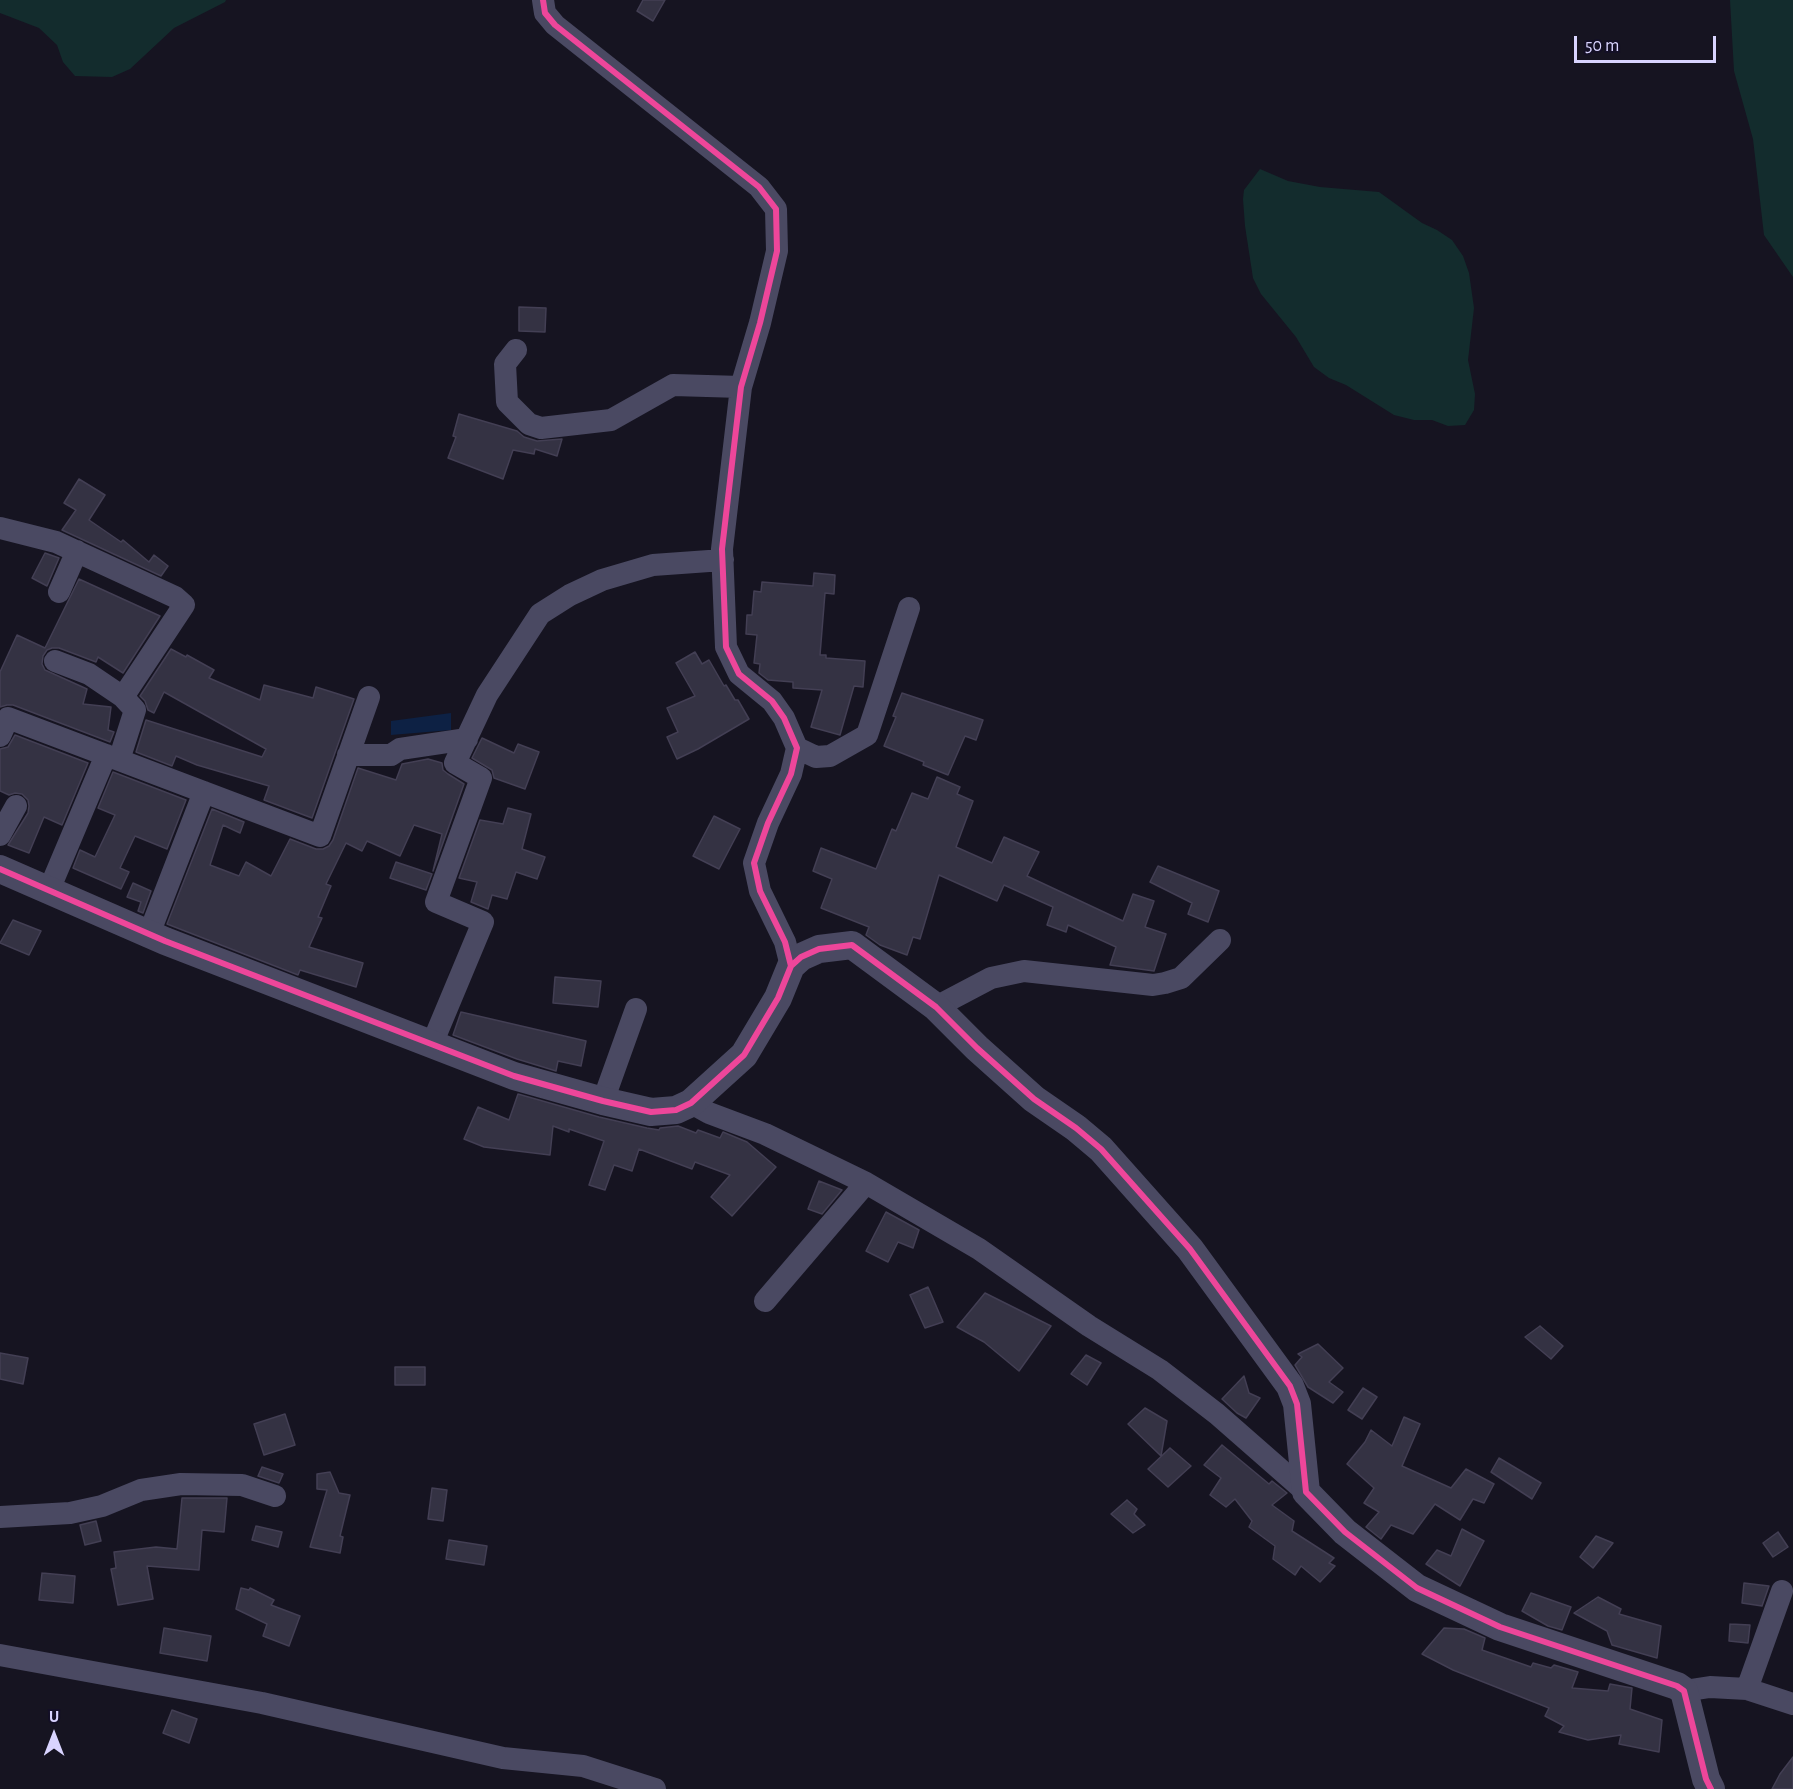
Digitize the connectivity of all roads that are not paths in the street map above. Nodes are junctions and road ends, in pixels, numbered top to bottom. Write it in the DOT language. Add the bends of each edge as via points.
graph roads {
  1 [pos="543,0"];
  2 [pos="516,350"];
  3 [pos="741,387"];
  4 [pos="0,528"];
  5 [pos="77,551"];
  6 [pos="723,560"];
  7 [pos="59,592"];
  8 [pos="909,608"];
  9 [pos="55,661"];
  10 [pos="123,697"];
  11 [pos="369,697"];
  12 [pos="0,736"];
  13 [pos="467,739"];
  14 [pos="797,748"];
  15 [pos="348,755"];
  16 [pos="112,757"];
  17 [pos="204,792"];
  18 [pos="16,806"];
  19 [pos="0,835"];
  20 [pos="0,869"];
  21 [pos="49,890"];
  22 [pos="149,934"];
  23 [pos="1220,940"];
  24 [pos="791,966"];
  25 [pos="936,1007"];
  26 [pos="636,1009"];
  27 [pos="432,1044"];
  28 [pos="603,1101"];
  29 [pos="691,1103"];
  30 [pos="866,1183"];
  31 [pos="765,1301"];
  32 [pos="1306,1492"];
  33 [pos="275,1496"];
  34 [pos="0,1517"];
  35 [pos="1782,1591"];
  36 [pos="0,1655"];
  37 [pos="1747,1689"];
  38 [pos="1684,1691"];
  39 [pos="1793,1704"];
  40 [pos="655,1789"];
  41 [pos="1711,1789"];
  1 -- 3 [label="street" via="545,14 555,25 759,187 776,209 777,250"];
  2 -- 3 [label="street" via="505,364 507,402 529,424 541,428 611,420 674,385"];
  3 -- 6 [label="street"];
  4 -- 5 [label="street"];
  5 -- 7 [label="street"];
  5 -- 10 [label="street" via="175,597 184,605"];
  6 -- 13 [label="street" via="653,565 623,573 570,595 540,614 487,695"];
  6 -- 14 [label="street" via="726,646 739,675 772,702 784,718"];
  8 -- 14 [label="street" via="867,735 830,756 816,757"];
  9 -- 10 [label="street" via="89,674"];
  10 -- 16 [label="street" via="135,710"];
  11 -- 15 [label="street"];
  12 -- 16 [label="street" via="8,718"];
  13 -- 15 [label="street" via="400,749 391,755"];
  13 -- 27 [label="street" via="455,763 482,778 436,902 483,922"];
  14 -- 24 [label="street" via="791,774 754,863 760,891"];
  15 -- 17 [label="street" via="320,836"];
  16 -- 17 [label="street"];
  16 -- 21 [label="street"];
  17 -- 22 [label="street"];
  18 -- 19 [label="street"];
  20 -- 21 [label="street"];
  21 -- 22 [label="street"];
  22 -- 27 [label="street"];
  23 -- 25 [label="street" via="1181,978 1165,983 1153,985 1024,971 991,978"];
  24 -- 25 [label="street" via="819,949 852,945"];
  24 -- 29 [label="street" via="778,998 744,1055"];
  25 -- 32 [label="street" via="1034,1099 1101,1149 1190,1250 1290,1386 1298,1404"];
  26 -- 28 [label="street"];
  27 -- 28 [label="street" via="514,1076"];
  28 -- 29 [label="street" via="651,1112 676,1110"];
  29 -- 30 [label="street"];
  30 -- 31 [label="street"];
  30 -- 32 [label="street" via="979,1249 1160,1370"];
  32 -- 38 [label="street" via="1345,1532 1417,1588 1500,1627 1667,1681"];
  33 -- 34 [label="street" via="242,1485 181,1484 141,1490 102,1506 70,1513"];
  35 -- 37 [label="street"];
  36 -- 40 [label="street" via="262,1703 503,1758 583,1766"];
  37 -- 38 [label="street" via="1710,1687"];
  37 -- 39 [label="street"];
  38 -- 41 [label="street"];
}
